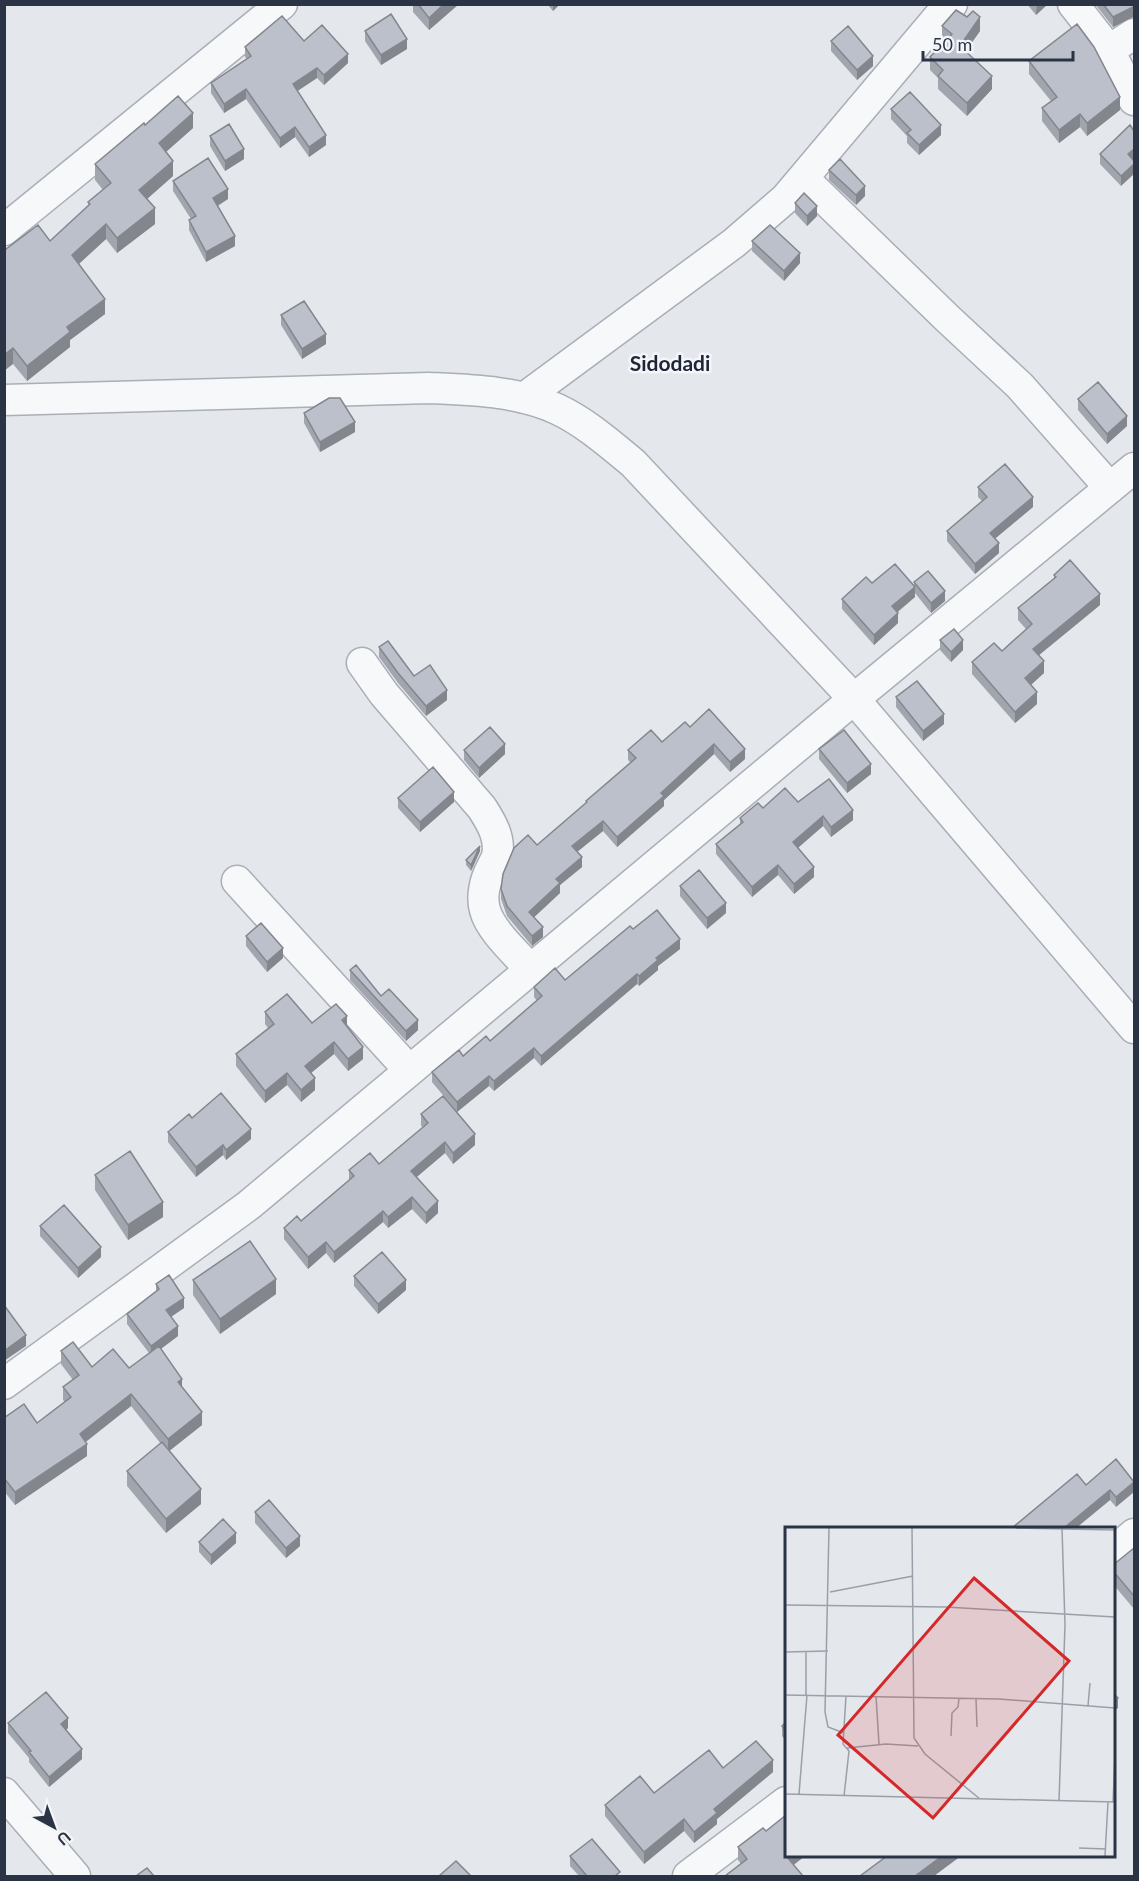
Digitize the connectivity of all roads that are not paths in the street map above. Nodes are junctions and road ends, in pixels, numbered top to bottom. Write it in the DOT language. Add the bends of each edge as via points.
graph roads {
  1 [pos="282,4"];
  2 [pos="952,4"];
  3 [pos="1073,4"];
  4 [pos="1134,34"];
  5 [pos="1109,50"];
  6 [pos="1134,100"];
  7 [pos="803,178"];
  8 [pos="4,230"];
  9 [pos="524,398"];
  10 [pos="4,400"];
  11 [pos="1134,468"];
  12 [pos="1110,488"];
  13 [pos="362,663"];
  14 [pos="854,699"];
  15 [pos="237,881"];
  16 [pos="530,969"];
  17 [pos="1134,1028"];
  18 [pos="409,1070"];
  19 [pos="4,1384"];
  20 [pos="1134,1534"];
  21 [pos="1115,1549"];
  22 [pos="4,1793"];
  23 [pos="785,1803"];
  24 [pos="75,1876"];
  25 [pos="688,1876"];
  1 -- 8 [label="street"];
  2 -- 7 [label="street"];
  3 -- 5 [label="street"];
  4 -- 5 [label="street"];
  5 -- 6 [label="street"];
  7 -- 9 [label="street" via="734,243"];
  7 -- 12 [label="street" via="1020,386"];
  9 -- 10 [label="street" via="492,391 429,388"];
  9 -- 14 [label="street" via="557,409 600,435 633,463"];
  11 -- 12 [label="street"];
  12 -- 14 [label="street"];
  13 -- 16 [label="street" via="482,808 494,828 497,857 484,890 484,909 493,926"];
  14 -- 16 [label="street"];
  14 -- 17 [label="street"];
  15 -- 18 [label="street"];
  16 -- 18 [label="street"];
  18 -- 19 [label="street" via="249,1205"];
  20 -- 21 [label="street"];
  22 -- 24 [label="street"];
  23 -- 25 [label="street"];
}
